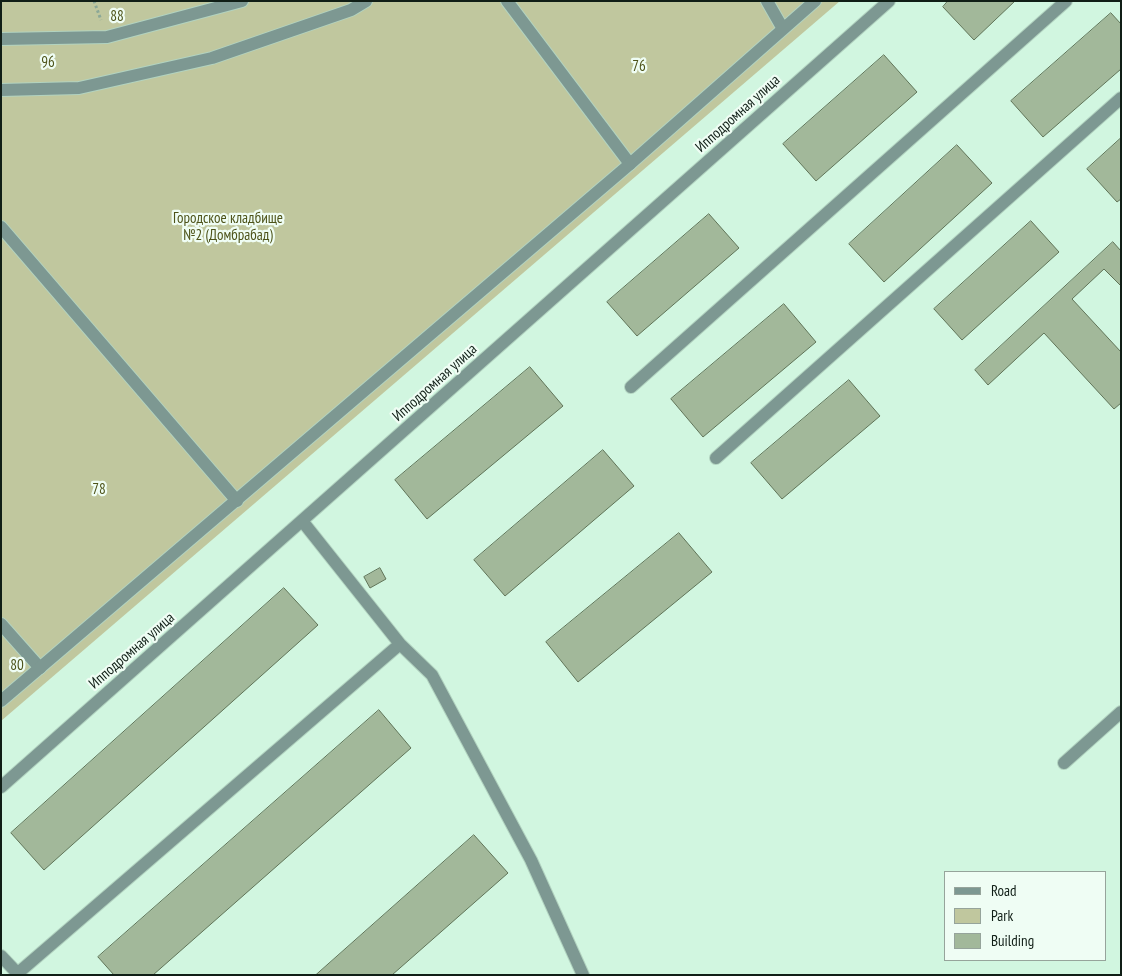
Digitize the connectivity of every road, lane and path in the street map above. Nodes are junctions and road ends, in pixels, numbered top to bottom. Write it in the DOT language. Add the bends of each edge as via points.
graph roads {
  1 [pos="242,1"];
  2 [pos="366,1"];
  3 [pos="507,1"];
  4 [pos="767,1"];
  5 [pos="815,1"];
  6 [pos="889,1"];
  7 [pos="1066,1"];
  8 [pos="783,29"];
  9 [pos="1,39"];
  10 [pos="1,90"];
  11 [pos="1121,98"];
  12 [pos="630,164"];
  13 [pos="1,227"];
  14 [pos="631,387"];
  15 [pos="716,458"];
  16 [pos="237,501"];
  17 [pos="303,522"];
  18 [pos="1,624"];
  19 [pos="400,644"];
  20 [pos="40,668"];
  21 [pos="1,701"];
  22 [pos="1121,712"];
  23 [pos="1064,763"];
  24 [pos="1,787"];
  25 [pos="1,956"];
  26 [pos="18,974"];
  27 [pos="583,975"];
  1 -- 9 [label="street" via="107,37"];
  2 -- 10 [label="street" via="351,10 212,58 79,88"];
  3 -- 12 [label="street"];
  4 -- 8 [label="street"];
  5 -- 8 [label="street"];
  6 -- 17 [label="street, Ипподромная улица"];
  7 -- 14 [label="street"];
  8 -- 12 [label="street"];
  11 -- 15 [label="street"];
  12 -- 16 [label="street"];
  13 -- 16 [label="street"];
  16 -- 20 [label="street"];
  17 -- 19 [label="street"];
  17 -- 24 [label="street, Ипподромная улица"];
  18 -- 20 [label="street"];
  19 -- 26 [label="street"];
  19 -- 27 [label="street" via="432,675 531,860"];
  20 -- 21 [label="street"];
  22 -- 23 [label="street"];
  25 -- 26 [label="street"];
}
